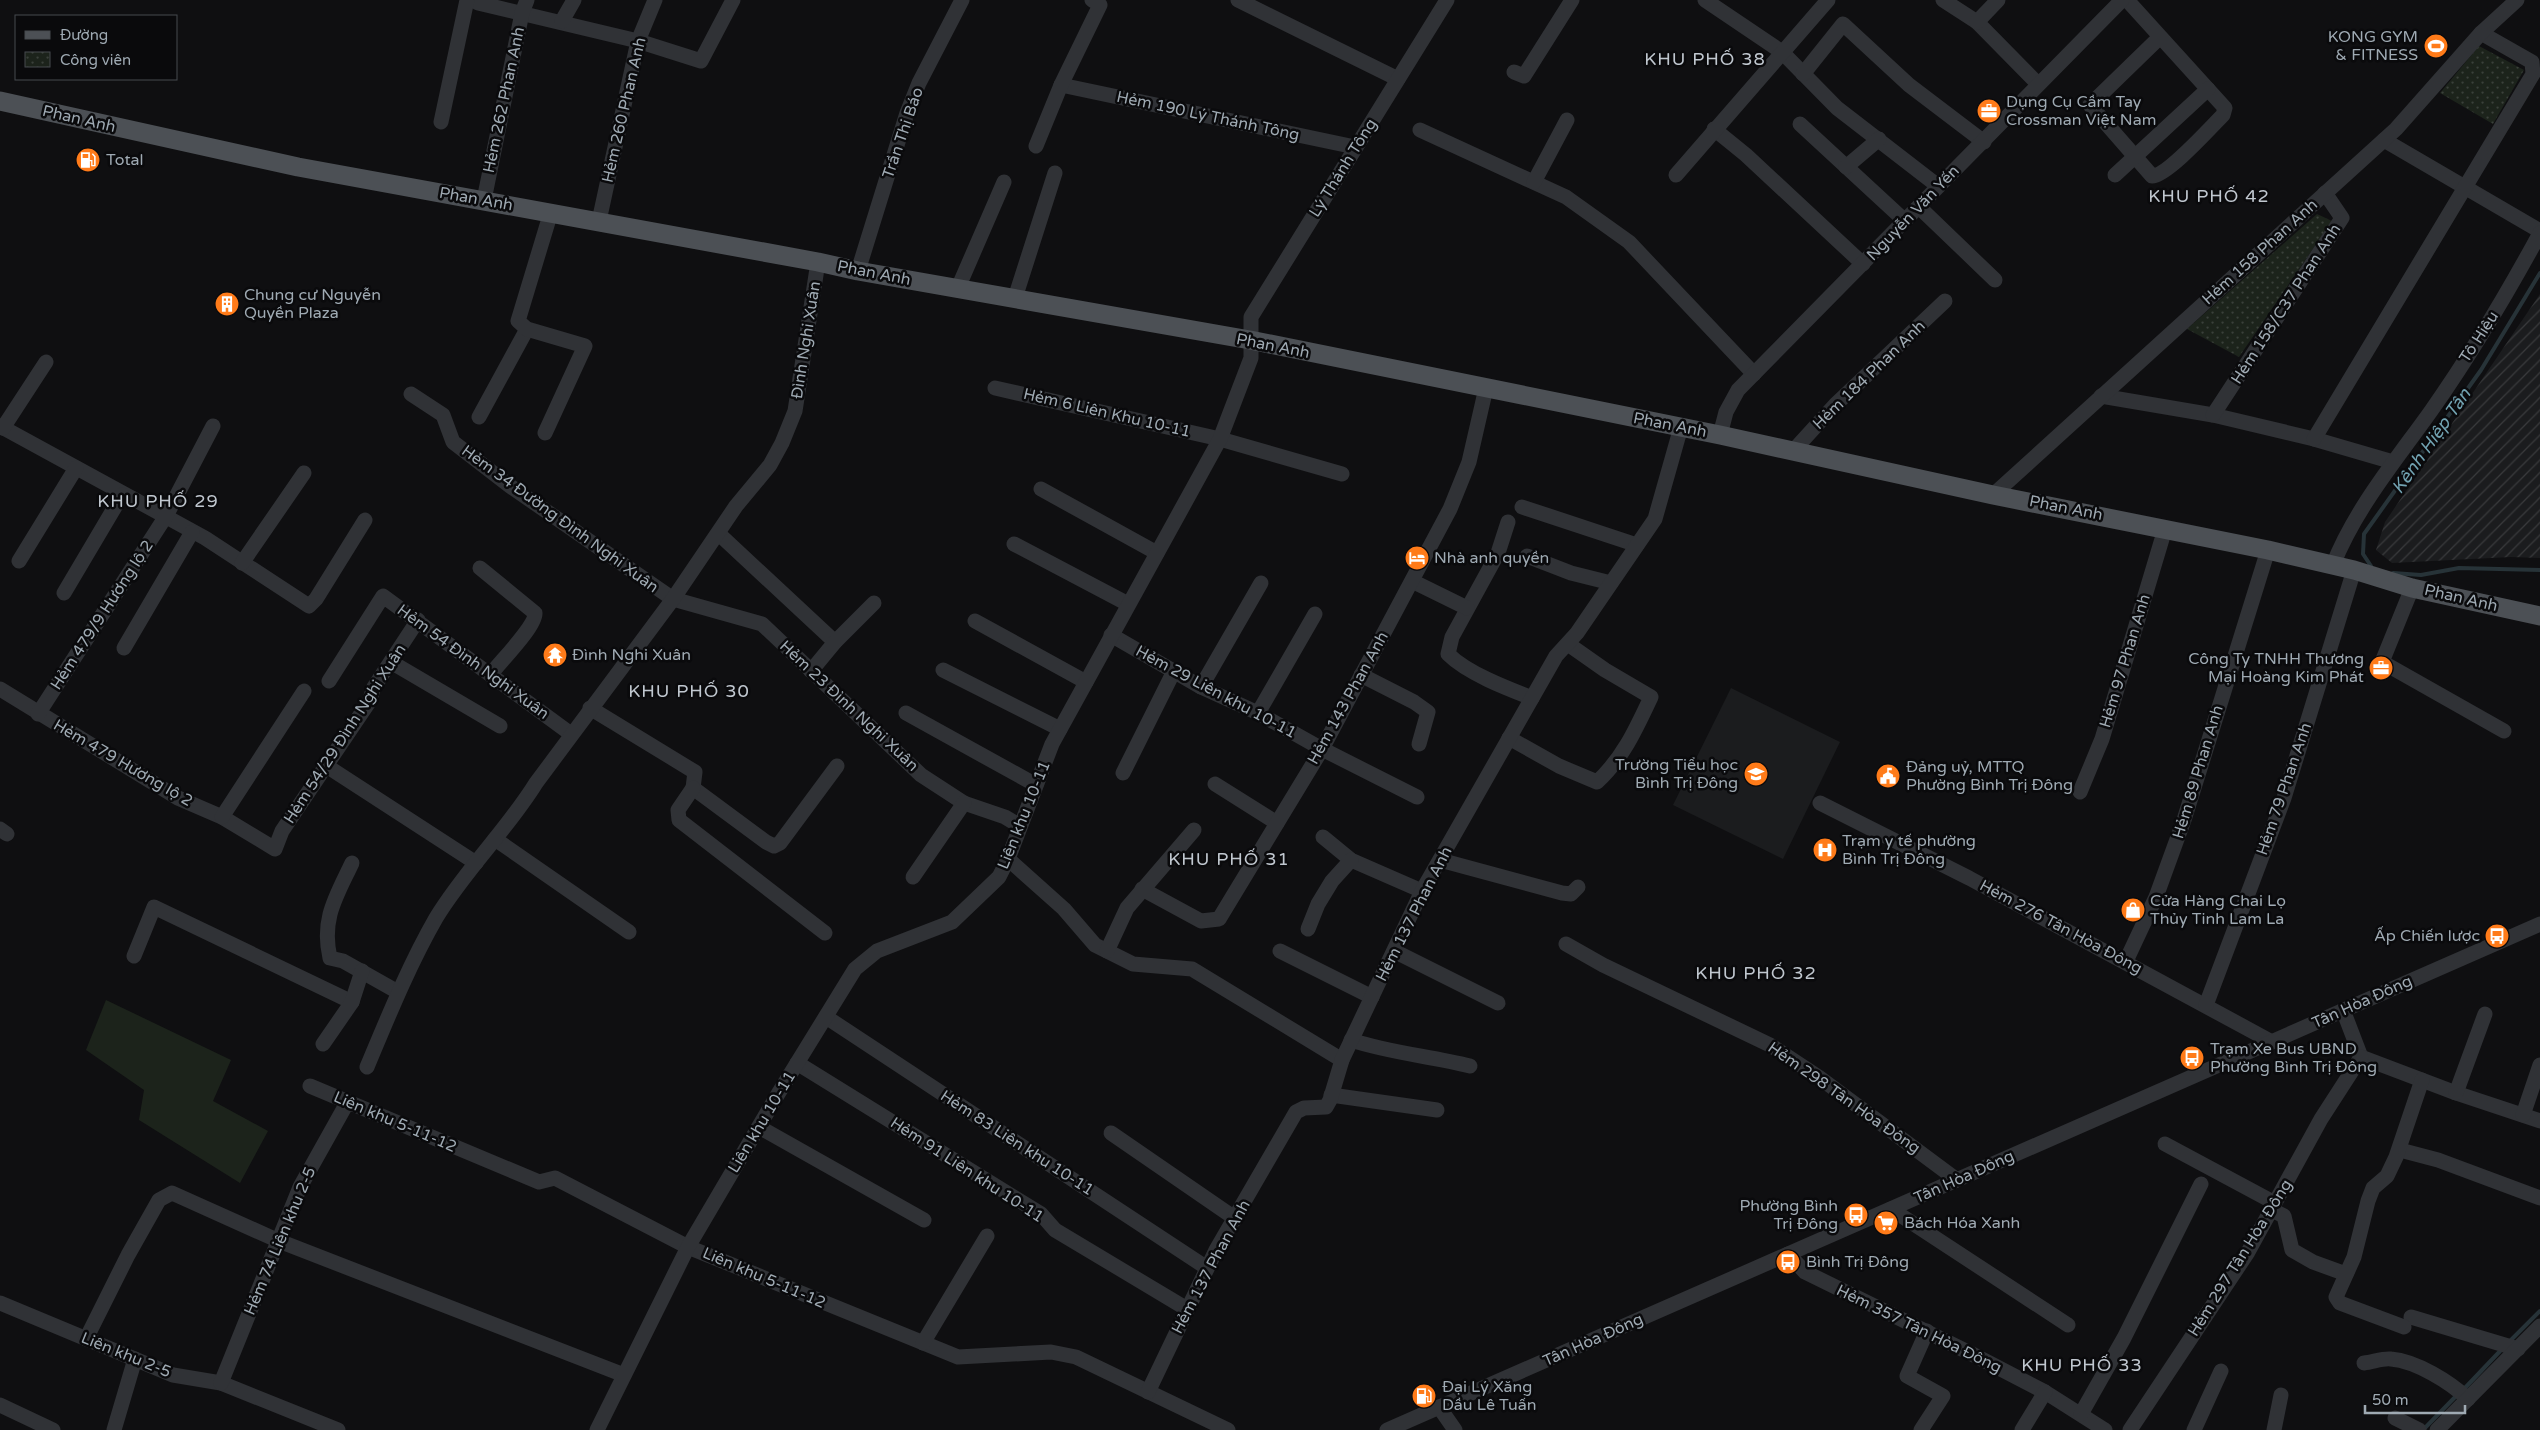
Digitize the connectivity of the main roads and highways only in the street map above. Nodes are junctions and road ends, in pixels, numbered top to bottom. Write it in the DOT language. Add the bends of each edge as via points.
graph roads {
  1 [pos="0,101"];
  2 [pos="2540,616"];
  1 -- 2 [label="main road, Phan Anh" via="298,167 1250,340 1681,427 2268,550 2354,570 2412,588"];
}
